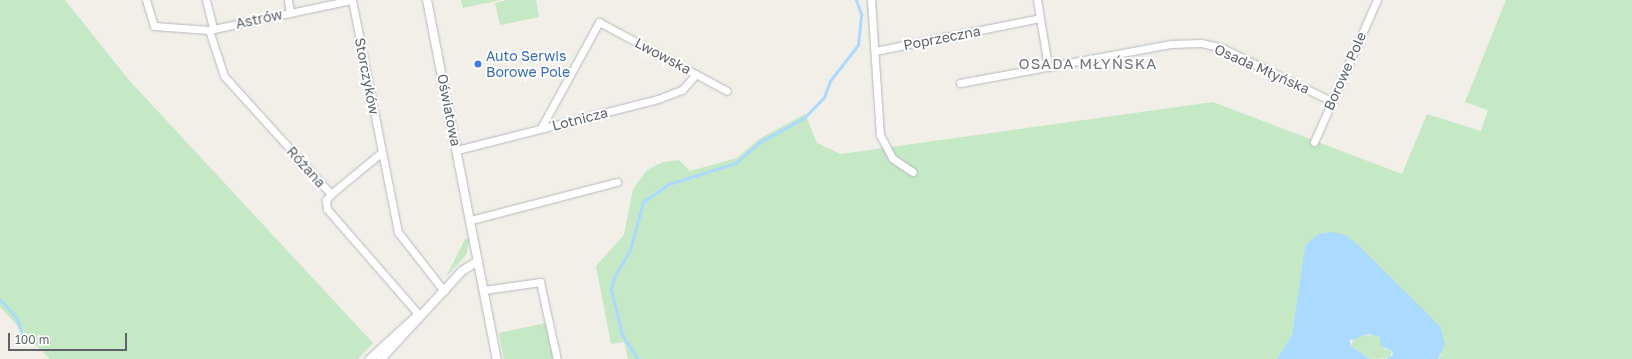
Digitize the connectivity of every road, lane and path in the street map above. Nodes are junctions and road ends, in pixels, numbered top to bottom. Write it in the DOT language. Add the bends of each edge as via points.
graph roads {
  1 [pos="146,0"];
  2 [pos="206,0"];
  3 [pos="288,0"];
  4 [pos="351,0"];
  5 [pos="427,0"];
  6 [pos="871,0"];
  7 [pos="1037,0"];
  8 [pos="1377,0"];
  9 [pos="290,13"];
  10 [pos="1040,18"];
  11 [pos="211,30"];
  12 [pos="876,51"];
  13 [pos="1048,66"];
  14 [pos="696,74"];
  15 [pos="960,83"];
  16 [pos="727,91"];
  17 [pos="1332,101"];
  18 [pos="541,128"];
  19 [pos="1314,142"];
  20 [pos="457,150"];
  21 [pos="382,152"];
  22 [pos="913,172"];
  23 [pos="618,182"];
  24 [pos="332,194"];
  25 [pos="471,220"];
  26 [pos="478,261"];
  27 [pos="444,290"];
  28 [pos="484,290"];
  29 [pos="419,315"];
  30 [pos="370,359"];
  31 [pos="381,359"];
  32 [pos="497,359"];
  33 [pos="557,359"];
  1 -- 11 [label="street, Astrów" via="154,26"];
  2 -- 11 [label="street, Różana"];
  3 -- 9 [label="street"];
  4 -- 9 [label="street, Astrów"];
  4 -- 21 [label="street, Storczyków"];
  5 -- 20 [label="street, Oświatowa"];
  6 -- 12 [label="street"];
  7 -- 10 [label="street"];
  8 -- 17 [label="street, Borowe Pole"];
  9 -- 11 [label="street, Astrów"];
  10 -- 12 [label="street, Poprzeczna"];
  10 -- 13 [label="street"];
  11 -- 24 [label="street, Różana" via="224,76"];
  12 -- 22 [label="street" via="880,135 892,158"];
  13 -- 15 [label="street, Osada Młyńska"];
  13 -- 17 [label="street, Osada Młyńska" via="1171,44 1201,43 1222,48"];
  14 -- 16 [label="street, Lwowska"];
  14 -- 18 [label="street, Lotnicza" via="682,90 658,99"];
  14 -- 18 [label="street, Lwowska" via="599,22"];
  17 -- 19 [label="street, Borowe Pole"];
  18 -- 20 [label="street, Lotnicza"];
  20 -- 25 [label="street, Oświatowa"];
  21 -- 24 [label="street"];
  21 -- 27 [label="street, Storczyków" via="398,232"];
  23 -- 25 [label="street"];
  24 -- 29 [label="street, Różana" via="326,200 327,209"];
  25 -- 26 [label="street, Oświatowa"];
  26 -- 27 [label="street" via="462,271"];
  26 -- 28 [label="street, Oświatowa"];
  27 -- 29 [label="street"];
  28 -- 32 [label="street, Oświatowa"];
  28 -- 33 [label="street" via="540,282"];
  29 -- 30 [label="street" via="404,325"];
  29 -- 31 [label="street"];
}
